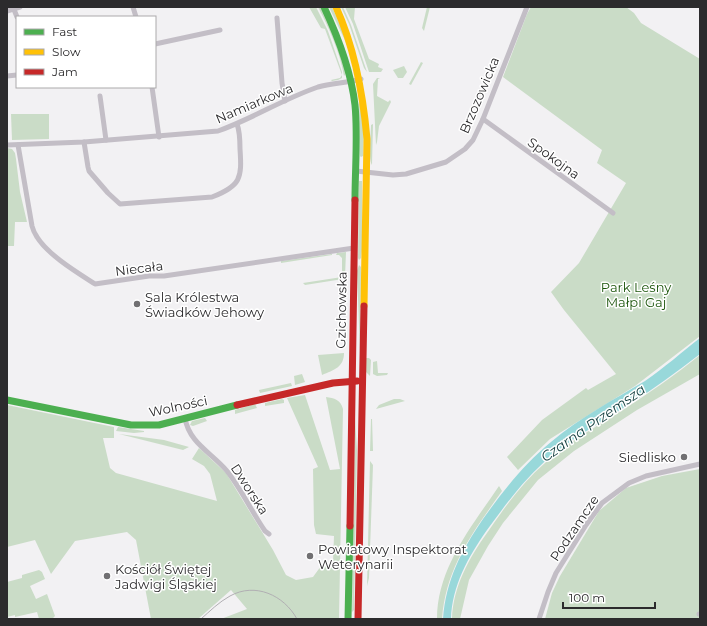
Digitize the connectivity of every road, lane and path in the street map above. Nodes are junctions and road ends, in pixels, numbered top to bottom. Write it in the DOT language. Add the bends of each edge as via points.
graph roads {
  1 [pos="324,7"];
  2 [pos="336,7"];
  3 [pos="527,7"];
  4 [pos="16,8"];
  5 [pos="7,11"];
  6 [pos="277,18"];
  7 [pos="220,30"];
  8 [pos="156,44"];
  9 [pos="361,79"];
  10 [pos="352,82"];
  11 [pos="152,88"];
  12 [pos="100,96"];
  13 [pos="285,101"];
  14 [pos="483,119"];
  15 [pos="237,124"];
  16 [pos="158,137"];
  17 [pos="106,140"];
  18 [pos="84,142"];
  19 [pos="18,144"];
  20 [pos="7,145"];
  21 [pos="356,171"];
  22 [pos="366,171"];
  23 [pos="613,214"];
  24 [pos="354,248"];
  25 [pos="352,381"];
  26 [pos="362,381"];
  27 [pos="7,400"];
  28 [pos="185,418"];
  29 [pos="700,464"];
  30 [pos="269,534"];
  31 [pos="348,619"];
  32 [pos="358,619"];
  33 [pos="539,619"];
  1 -- 10 [label="street, Gzichowska" via="337,33"];
  2 -- 9 [label="street, Gzichowska" via="347,31"];
  3 -- 14 [label="street, Brzozowicka"];
  4 -- 5 [label="street"];
  6 -- 13 [label="street"];
  7 -- 8 [label="street"];
  9 -- 10 [label="street, Namiarkowa"];
  9 -- 22 [label="street, Gzichowska" via="366,117"];
  10 -- 13 [label="street, Namiarkowa" via="319,87"];
  10 -- 21 [label="street, Gzichowska" via="356,111"];
  11 -- 16 [label="street"];
  12 -- 17 [label="street"];
  13 -- 15 [label="street, Namiarkowa"];
  14 -- 22 [label="street, Brzozowicka" via="469,145 446,162 399,175"];
  14 -- 23 [label="street, Spokojna"];
  15 -- 16 [label="street, Namiarkowa" via="218,131"];
  15 -- 18 [label="street" via="241,173 233,186 212,196 120,204 89,171"];
  16 -- 17 [label="street, Namiarkowa"];
  17 -- 18 [label="street, Namiarkowa"];
  18 -- 19 [label="street, Namiarkowa"];
  19 -- 20 [label="street, Namiarkowa"];
  19 -- 24 [label="street, Niecała" via="32,226 37,237 66,265 95,284"];
  21 -- 22 [label="street, Brzozowicka"];
  21 -- 24 [label="street, Gzichowska"];
  22 -- 26 [label="street, Gzichowska"];
  24 -- 25 [label="street, Gzichowska"];
  25 -- 26 [label="street, Wolności"];
  25 -- 28 [label="street, Wolności" via="333,383"];
  25 -- 31 [label="street, Gzichowska"];
  26 -- 32 [label="street, Gzichowska"];
  27 -- 28 [label="street, Wolności" via="131,425 159,425"];
  28 -- 30 [label="street, Dworska" via="193,438 228,472"];
  29 -- 33 [label="street, Podzamcze" via="642,477 602,503 556,573"];
}
